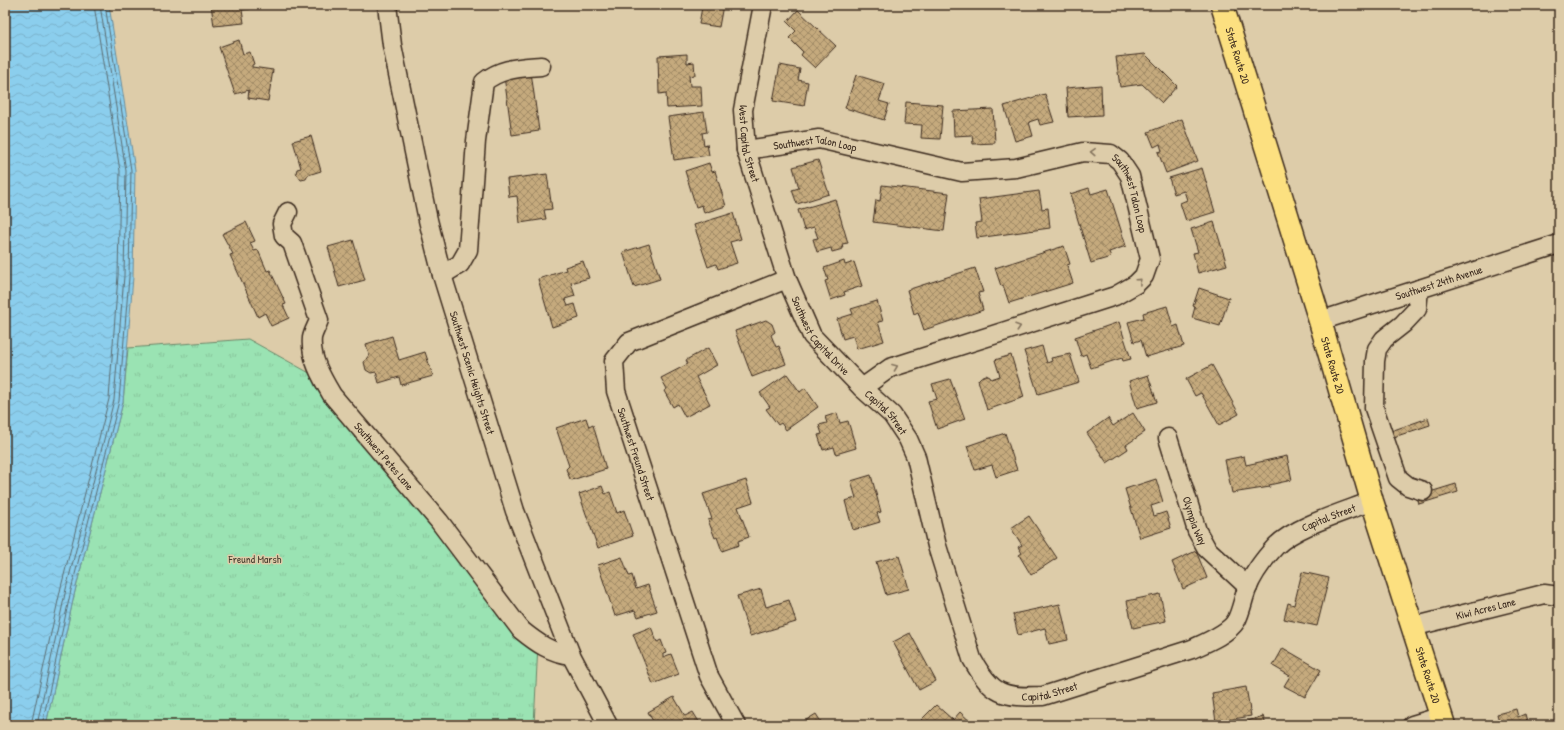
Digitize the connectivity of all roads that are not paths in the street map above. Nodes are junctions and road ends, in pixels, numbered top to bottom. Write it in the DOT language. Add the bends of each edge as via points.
graph roads {
  1 [pos="387,5"];
  2 [pos="764,5"];
  3 [pos="1222,5"];
  4 [pos="541,66"];
  5 [pos="746,150"];
  6 [pos="288,212"];
  7 [pos="1558,247"];
  8 [pos="442,276"];
  9 [pos="787,279"];
  10 [pos="1419,289"];
  11 [pos="1320,321"];
  12 [pos="862,388"];
  13 [pos="1168,438"];
  14 [pos="1422,491"];
  15 [pos="1372,501"];
  16 [pos="1248,587"];
  17 [pos="1559,596"];
  18 [pos="1412,627"];
  19 [pos="571,656"];
  20 [pos="1443,720"];
  21 [pos="608,725"];
  22 [pos="736,725"];
  23 [pos="1412,725"];
  1 -- 8 [label="street, Southwest Scenic Heights Street" via="392,44"];
  2 -- 5 [label="street, West Capital Street" via="743,110"];
  3 -- 11 [label="main road, State Route 20"];
  4 -- 8 [label="street" via="495,73 484,82 476,141 468,250 460,264"];
  5 -- 9 [label="street, West Capital Street"];
  12 -- 5 [label="street, Southwest Talon Loop, one-way" via="890,368 1115,296 1136,284 1144,276 1150,259 1130,176 1120,161 1111,154 1098,152 1074,153 1016,168 962,172 819,139"];
  6 -- 19 [label="street, Southwest Petes Lane" via="282,224 284,236 292,243 320,320 312,337 312,349 332,395 439,521 521,630 538,644 557,654"];
  7 -- 10 [label="street, Southwest 24th Avenue"];
  8 -- 19 [label="street, Southwest Scenic Heights Street" via="515,510"];
  9 -- 12 [label="street, Southwest Capital Drive" via="812,336"];
  9 -- 22 [label="street, Southwest Freund Street" via="629,342 614,362 616,391 709,676"];
  10 -- 11 [label="street, Southwest 24th Avenue"];
  10 -- 14 [label="street" via="1417,310 1384,339 1377,349 1374,408 1398,478 1408,486"];
  11 -- 15 [label="main road, State Route 20"];
  12 -- 16 [label="street, Capital Street" via="892,415 908,439 916,457 937,546 972,659 989,686 1002,694 1019,697 1043,696 1192,649 1216,638 1235,622"];
  13 -- 16 [label="street, Olympia Way" via="1197,531 1207,548"];
  15 -- 16 [label="street, Capital Street" via="1308,526 1277,545 1260,565"];
  15 -- 18 [label="main road, State Route 20"];
  17 -- 18 [label="street, Kiwi Acres Lane" via="1544,594"];
  18 -- 20 [label="main road, State Route 20"];
  19 -- 21 [label="street, Southwest Scenic Heights Street"];
  20 -- 23 [label="street"];
}
